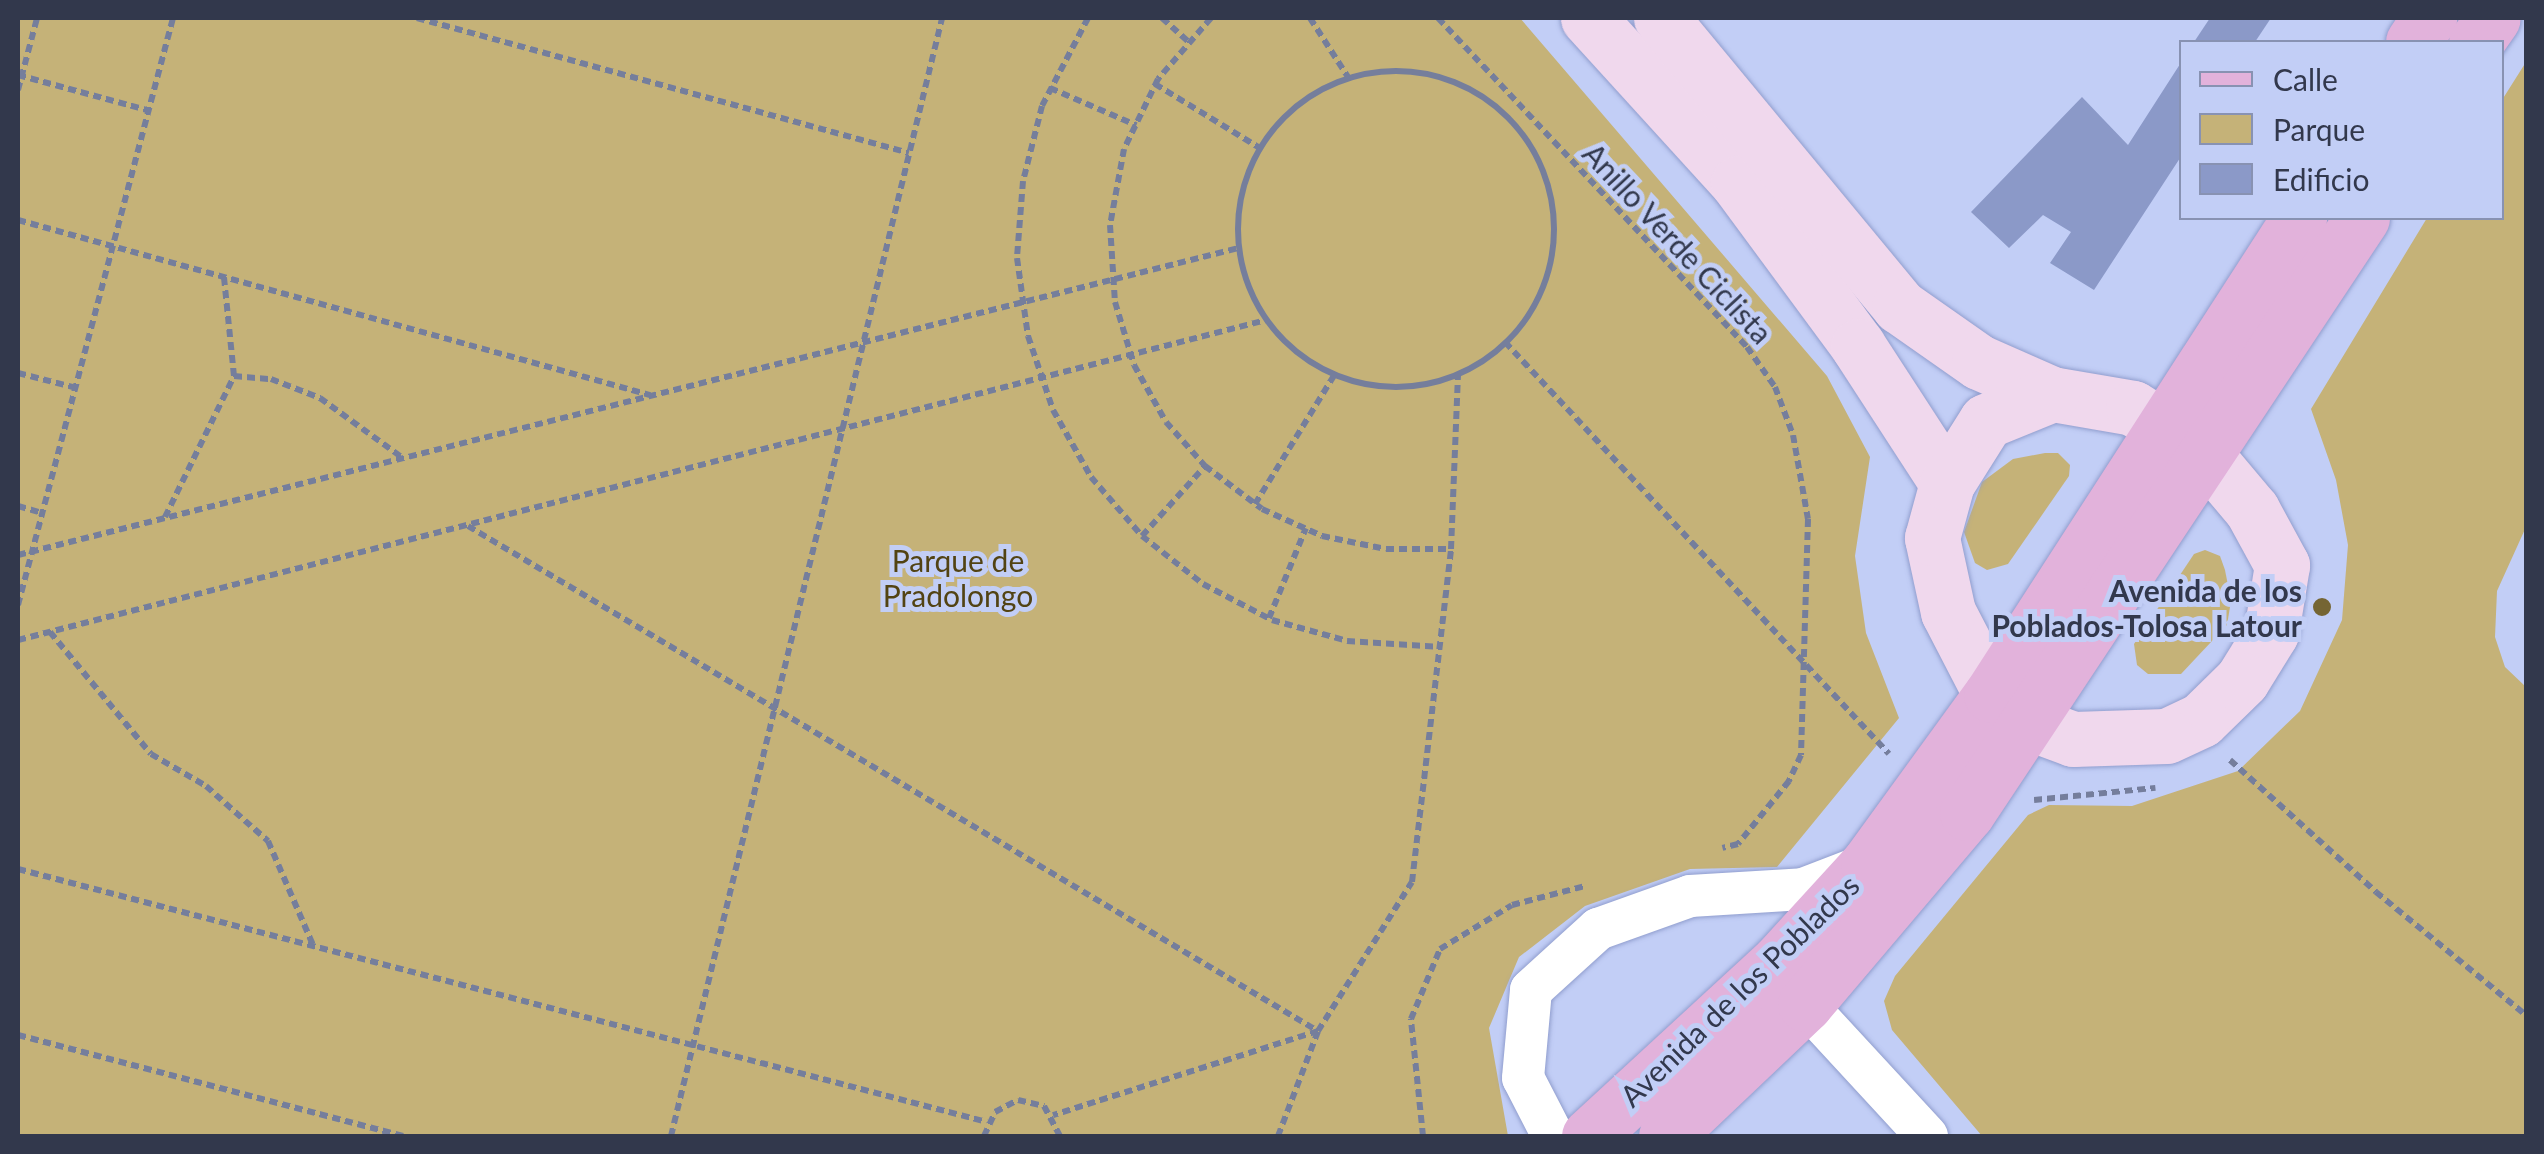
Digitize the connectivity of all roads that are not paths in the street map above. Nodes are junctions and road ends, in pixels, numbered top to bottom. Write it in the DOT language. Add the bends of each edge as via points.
graph roads {
  1 [pos="1588,18"];
  2 [pos="1661,18"];
  3 [pos="2429,18"];
  4 [pos="2492,18"];
  5 [pos="2414,40"];
  6 [pos="2477,40"];
  7 [pos="2298,220"];
  8 [pos="2360,220"];
  9 [pos="2052,394"];
  10 [pos="2182,439"];
  11 [pos="1946,483"];
  12 [pos="2009,708"];
  13 [pos="1868,864"];
  14 [pos="1748,989"];
  15 [pos="1806,1004"];
  16 [pos="1554,1136"];
  17 [pos="1589,1136"];
  18 [pos="1666,1136"];
  19 [pos="1927,1136"];
  1 -- 11 [label="street" via="1738,182 1858,346"];
  2 -- 9 [label="street" via="1899,306 1979,362"];
  3 -- 5 [label="main road"];
  4 -- 6 [label="main road"];
  7 -- 10 [label="main road, Avenida de los Poblados"];
  8 -- 10 [label="main road, Avenida de los Poblados"];
  9 -- 10 [label="street" via="2104,398"];
  9 -- 11 [label="street" via="1986,421"];
  10 -- 12 [label="main road, Avenida de los Poblados"];
  10 -- 12 [label="street" via="2252,510 2282,565 2271,633 2242,680 2201,720 2166,736 2073,739"];
  11 -- 12 [label="street" via="1932,538 1940,588 1957,636"];
  12 -- 13 [label="main road, Avenida de los Poblados" via="1926,784"];
  12 -- 15 [label="main road, Avenida de los Poblados" via="1967,813"];
  13 -- 14 [label="main road, Avenida de los Poblados"];
  13 -- 16 [label="street" via="1802,889 1690,896 1598,928 1532,990 1524,1078"];
  14 -- 15 [label="street"];
  14 -- 17 [label="main road, Avenida de los Poblados"];
  15 -- 18 [label="main road, Avenida de los Poblados"];
  15 -- 19 [label="street"];
}
